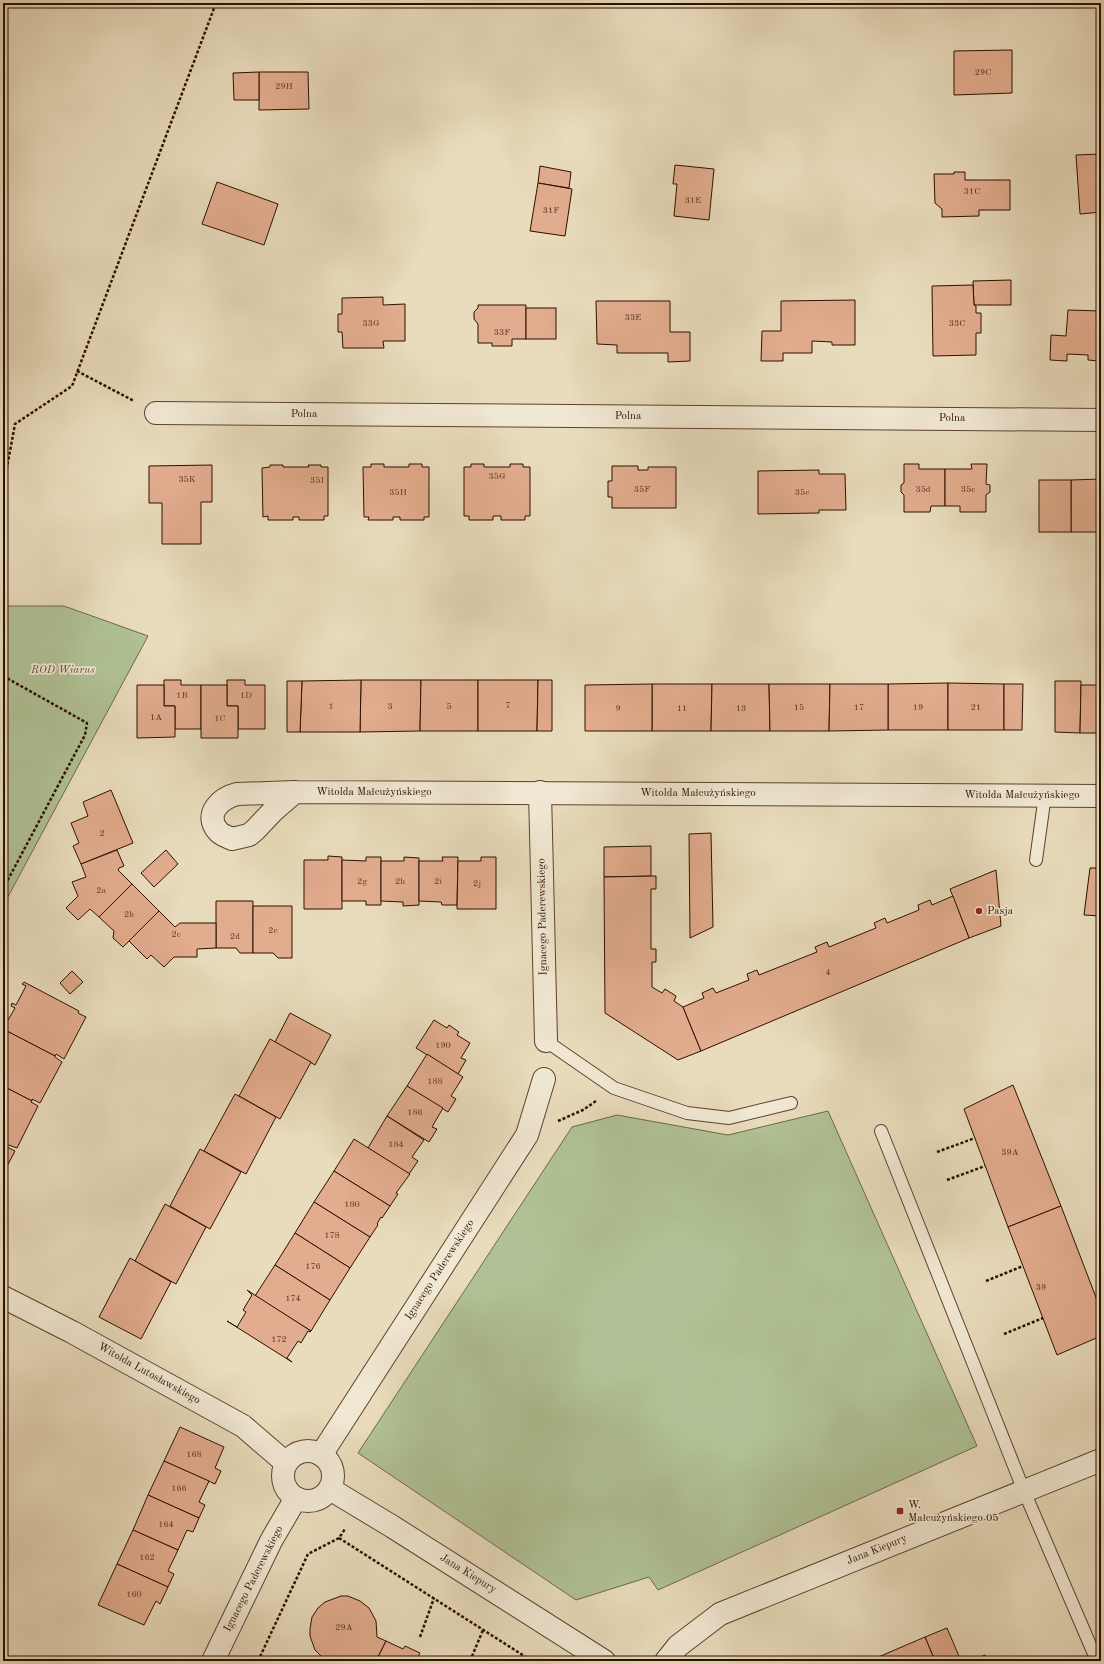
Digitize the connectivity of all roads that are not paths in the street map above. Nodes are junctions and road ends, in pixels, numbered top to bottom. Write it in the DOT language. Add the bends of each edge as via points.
graph roads {
  1 [pos="156,413"];
  2 [pos="1101,420"];
  3 [pos="295,792"];
  4 [pos="540,792"];
  5 [pos="1045,795"];
  6 [pos="1101,796"];
  7 [pos="1036,860"];
  8 [pos="546,1041"];
  9 [pos="544,1079"];
  10 [pos="791,1103"];
  11 [pos="881,1131"];
  12 [pos="3,1297"];
  13 [pos="321,1455"];
  14 [pos="1101,1460"];
  15 [pos="286,1463"];
  16 [pos="330,1489"];
  17 [pos="1024,1490"];
  18 [pos="296,1498"];
  19 [pos="213,1661"];
  20 [pos="604,1661"];
  21 [pos="666,1661"];
  22 [pos="1097,1661"];
  1 -- 2 [label="street, Polna"];
  3 -- 4 [label="street, Witolda Małcużyńskiego"];
  4 -- 5 [label="street, Witolda Małcużyńskiego"];
  4 -- 8 [label="street, Ignacego Paderewskiego"];
  5 -- 6 [label="street, Witolda Małcużyńskiego"];
  5 -- 7 [label="lane"];
  8 -- 10 [label="lane" via="614,1088 687,1113 729,1118"];
  9 -- 13 [label="street, Ignacego Paderewskiego" via="527,1135"];
  11 -- 17 [label="lane"];
  12 -- 15 [label="street, Witolda Lutosławskiego" via="243,1426"];
  13 -- 15 [label="street" via="314,1452 298,1453"];
  13 -- 16 [label="street" via="331,1466 333,1481"];
  14 -- 17 [label="street, Jana Kiepury"];
  15 -- 18 [label="street" via="283,1479 287,1490"];
  16 -- 18 [label="street" via="324,1496 315,1500 305,1501"];
  16 -- 20 [label="street, Jana Kiepury"];
  17 -- 21 [label="street, Jana Kiepury" via="720,1614 678,1646"];
  17 -- 22 [label="lane"];
  18 -- 19 [label="street, Ignacego Paderewskiego" via="271,1542"];
}
